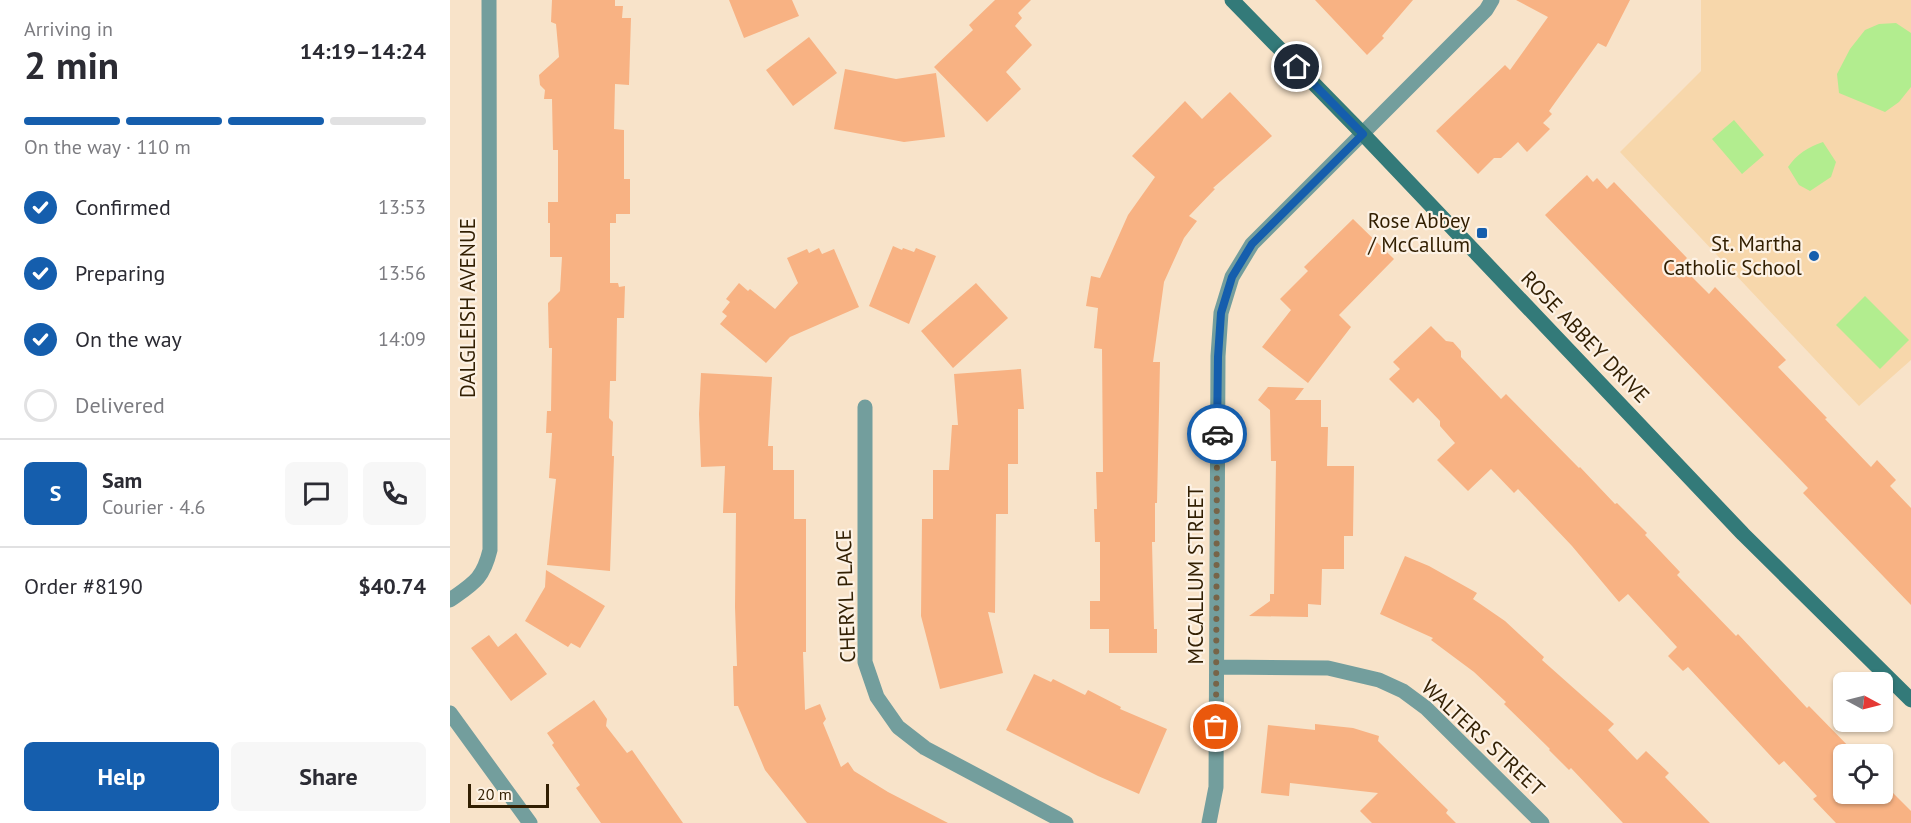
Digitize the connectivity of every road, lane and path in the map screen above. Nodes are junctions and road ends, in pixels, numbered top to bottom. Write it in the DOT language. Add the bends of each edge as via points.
graph roads {
  1 [pos="489,0"];
  2 [pos="1232,0"];
  3 [pos="1492,0"];
  4 [pos="1363,134"];
  5 [pos="865,407"];
  6 [pos="450,600"];
  7 [pos="1217,667"];
  8 [pos="1911,700"];
  9 [pos="450,713"];
  10 [pos="530,823"];
  11 [pos="1066,823"];
  12 [pos="1209,823"];
  13 [pos="1542,823"];
  1 -- 6 [label="street, DALGLEISH AVENUE" via="490,550 485,569 473,584"];
  2 -- 4 [label="street, ROSE ABBEY DRIVE"];
  3 -- 4 [label="street, MCCALLUM STREET"];
  4 -- 7 [label="street, MCCALLUM STREET" via="1252,244 1232,277 1221,313"];
  4 -- 8 [label="street, ROSE ABBEY DRIVE" via="1743,534"];
  5 -- 11 [label="street, CHERYL PLACE" via="865,662 878,697 898,728 925,748"];
  7 -- 12 [label="street, MCCALLUM STREET" via="1215,787"];
  7 -- 13 [label="street, WALTERS STREET" via="1328,668 1379,680 1403,691 1426,708"];
  9 -- 10 [label="street"];
}
